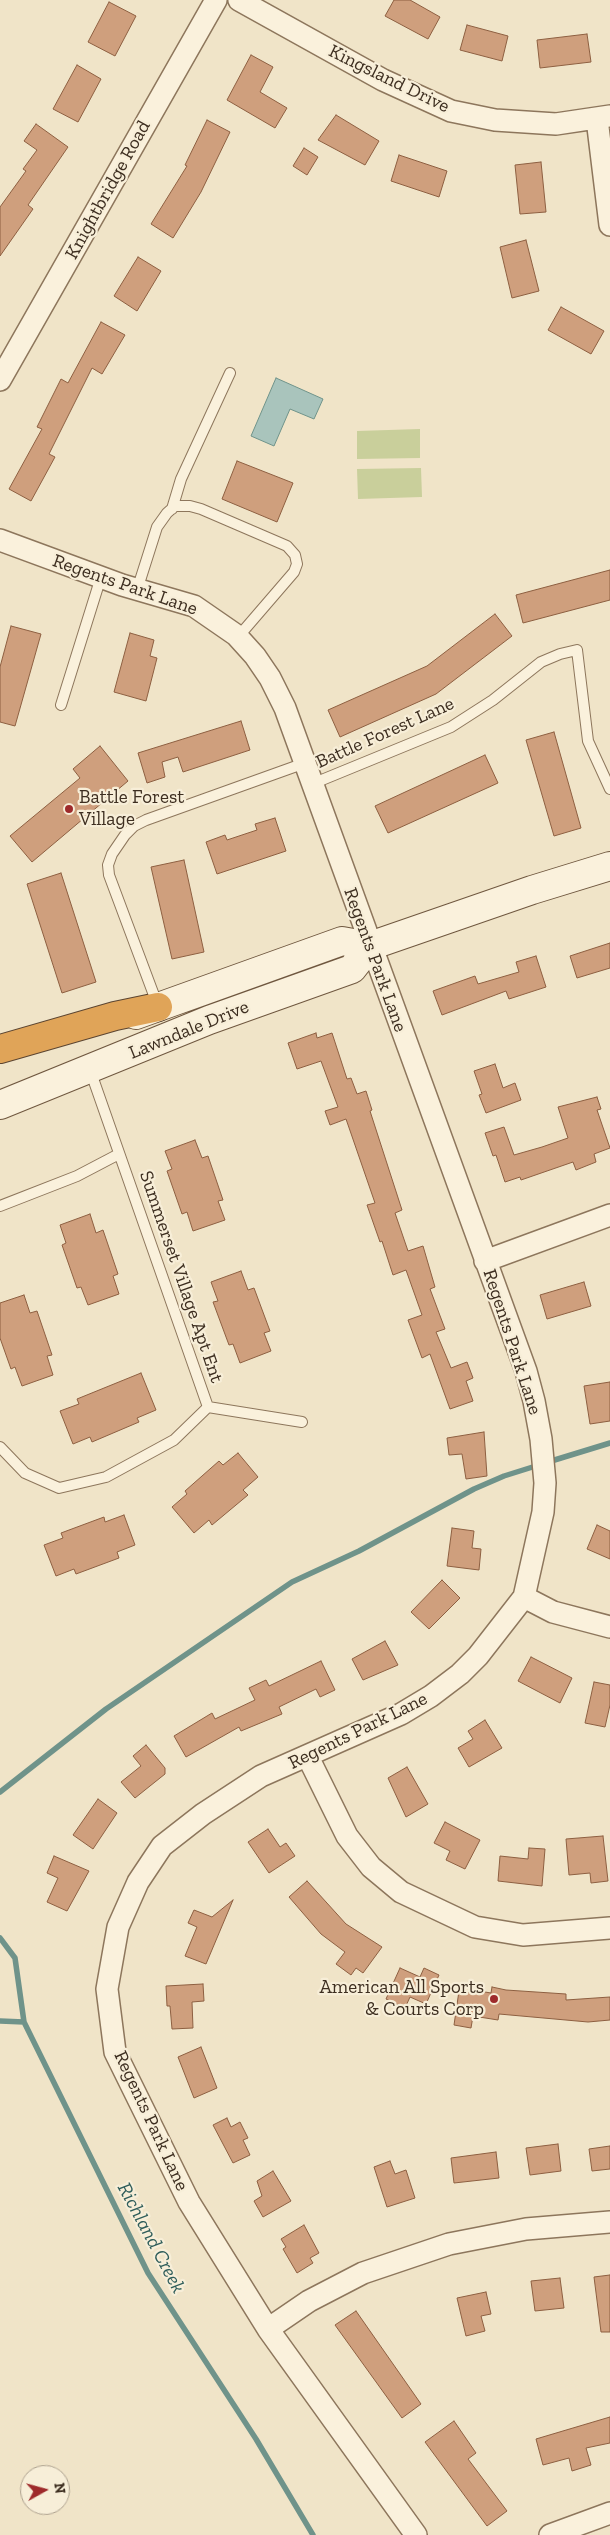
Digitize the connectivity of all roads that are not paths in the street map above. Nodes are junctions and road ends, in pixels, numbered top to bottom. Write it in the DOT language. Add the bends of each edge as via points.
graph roads {
  1 [pos="216,0"];
  2 [pos="239,0"];
  3 [pos="604,118"];
  4 [pos="610,225"];
  5 [pos="230,373"];
  6 [pos="0,380"];
  7 [pos="172,509"];
  8 [pos="0,540"];
  9 [pos="101,577"];
  10 [pos="137,590"];
  11 [pos="238,637"];
  12 [pos="61,705"];
  13 [pos="305,763"];
  14 [pos="312,784"];
  15 [pos="610,789"];
  16 [pos="610,866"];
  17 [pos="370,946"];
  18 [pos="158,1007"];
  19 [pos="0,1049"];
  20 [pos="0,1064"];
  21 [pos="90,1070"];
  22 [pos="0,1105"];
  23 [pos="119,1154"];
  24 [pos="0,1206"];
  25 [pos="610,1215"];
  26 [pos="485,1261"];
  27 [pos="208,1407"];
  28 [pos="302,1422"];
  29 [pos="0,1447"];
  30 [pos="524,1597"];
  31 [pos="610,1627"];
  32 [pos="308,1757"];
  33 [pos="610,1928"];
  34 [pos="610,2222"];
  35 [pos="268,2329"];
  36 [pos="610,2513"];
  37 [pos="416,2535"];
  38 [pos="550,2535"];
  1 -- 6 [label="street, Knightbridge Road"];
  2 -- 3 [label="street, Kingsland Drive" via="383,80 451,111 495,120 556,124"];
  3 -- 4 [label="street"];
  5 -- 7 [label="lane" via="185,470"];
  7 -- 10 [label="lane" via="158,527"];
  7 -- 11 [label="lane" via="190,506 201,509 287,546 295,555 297,564 294,572"];
  8 -- 9 [label="street, Regents Park Lane"];
  9 -- 10 [label="street, Regents Park Lane"];
  9 -- 12 [label="lane"];
  10 -- 11 [label="street, Regents Park Lane" via="194,606"];
  11 -- 13 [label="street, Regents Park Lane" via="270,678"];
  13 -- 14 [label="street, Regents Park Lane"];
  13 -- 18 [label="lane" via="146,820 125,835 112,854 109,875"];
  14 -- 15 [label="lane, Battle Forest Lane" via="451,727 493,700 541,662 577,650 588,741"];
  14 -- 17 [label="street, Regents Park Lane"];
  16 -- 17 [label="main road, Lawndale Drive"];
  17 -- 18 [label="main road, Lawndale Drive" via="342,941"];
  17 -- 21 [label="main road, Lawndale Drive" via="352,969 209,1020"];
  17 -- 26 [label="street, Regents Park Lane"];
  18 -- 19 [label="highway"];
  18 -- 20 [label="main road, Lawndale Drive"];
  21 -- 22 [label="main road, Lawndale Drive"];
  21 -- 23 [label="lane, Summerset Village Apt Ent"];
  23 -- 24 [label="lane" via="77,1176"];
  23 -- 27 [label="lane, Summerset Village Apt Ent"];
  25 -- 26 [label="street"];
  26 -- 30 [label="street, Regents Park Lane" via="526,1371 541,1440 545,1483 543,1512"];
  27 -- 28 [label="lane, Summerset Village Apt Ent"];
  27 -- 29 [label="lane" via="174,1440 106,1478 59,1488 25,1473"];
  30 -- 31 [label="street" via="553,1612"];
  30 -- 32 [label="street, Regents Park Lane" via="478,1656 431,1696 401,1714"];
  32 -- 33 [label="street" via="347,1836 372,1867 401,1892 475,1927 523,1935"];
  32 -- 35 [label="street, Regents Park Lane" via="261,1776 162,1846 138,1882 118,1927 107,1990 116,2052 190,2202"];
  34 -- 35 [label="street" via="526,2228 449,2244 363,2273 309,2301"];
  35 -- 37 [label="street, Regents Park Lane"];
  36 -- 38 [label="street"];
}
